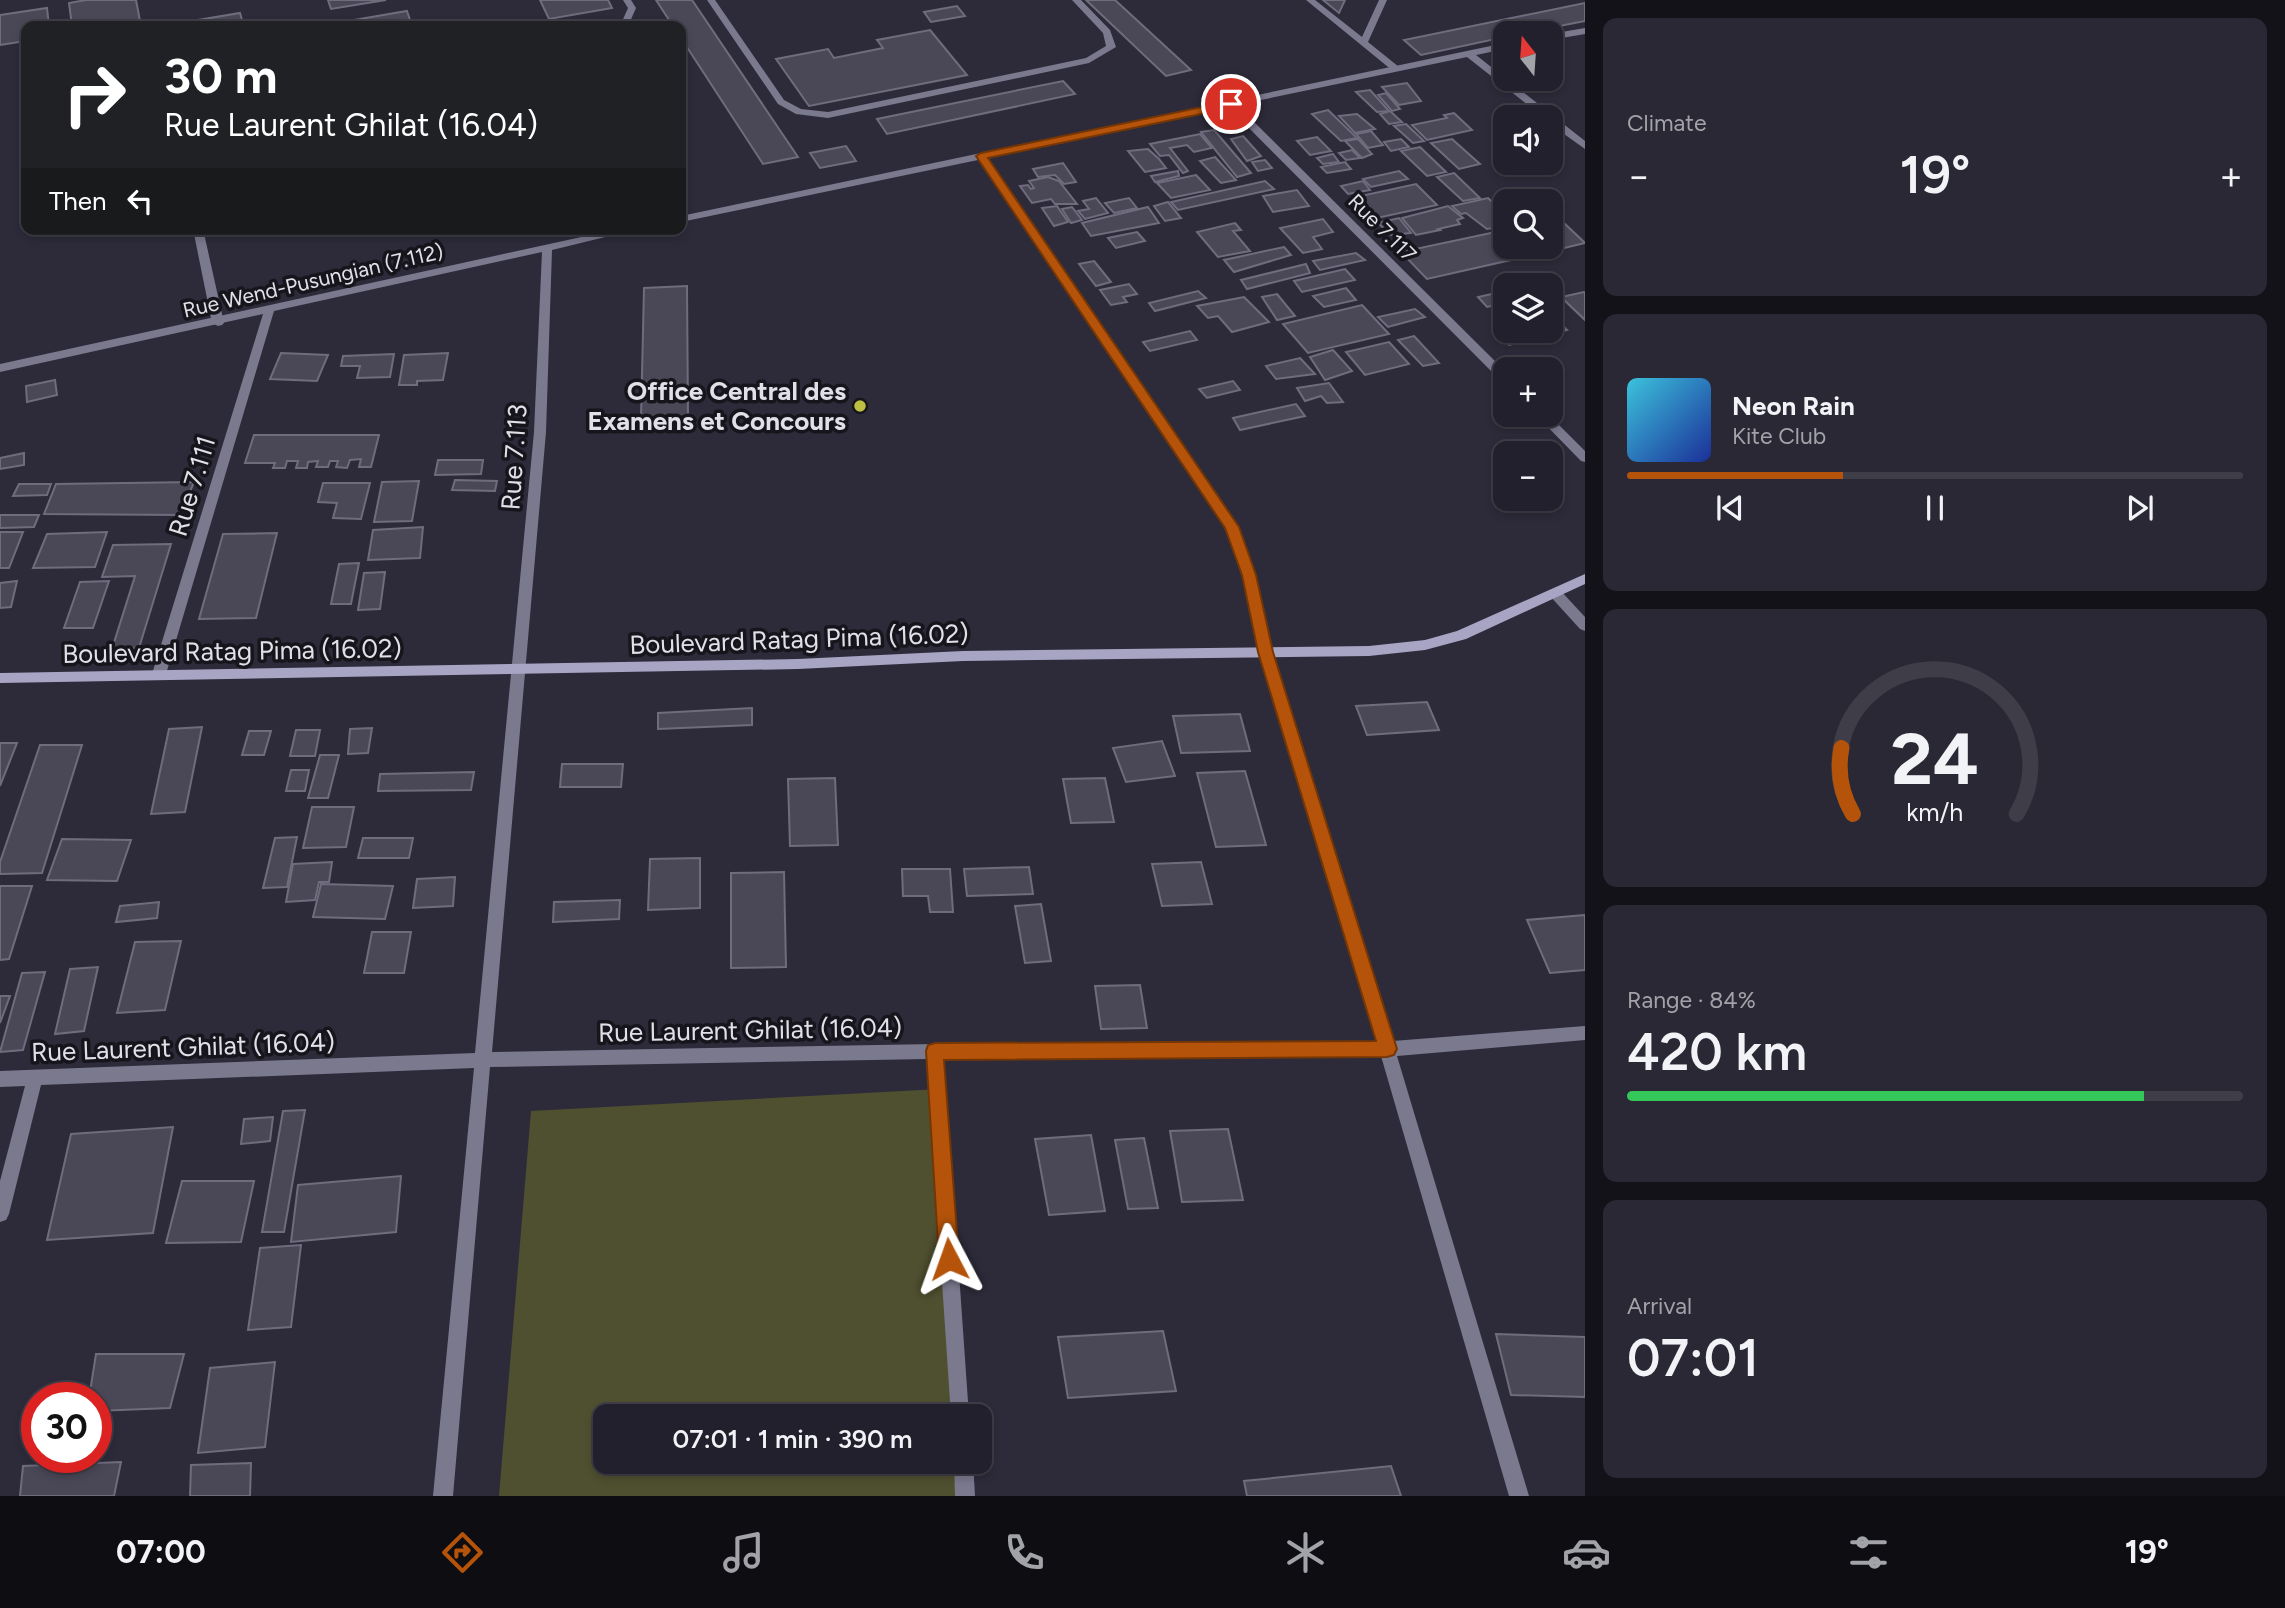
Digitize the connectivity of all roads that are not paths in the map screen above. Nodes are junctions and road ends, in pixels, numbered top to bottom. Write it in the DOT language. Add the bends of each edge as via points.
graph roads {
  1 [pos="627,0"];
  2 [pos="711,0"];
  3 [pos="1076,0"];
  4 [pos="1310,0"];
  5 [pos="1383,0"];
  6 [pos="626,21"];
  7 [pos="1585,31"];
  8 [pos="1563,35"];
  9 [pos="1364,42"];
  10 [pos="1493,49"];
  11 [pos="1468,54"];
  12 [pos="1396,69"];
  13 [pos="1231,104"];
  14 [pos="1533,105"];
  15 [pos="1563,128"];
  16 [pos="1585,146"];
  17 [pos="981,156"];
  18 [pos="686,218"];
  19 [pos="199,235"];
  20 [pos="604,235"];
  21 [pos="547,247"];
  22 [pos="269,312"];
  23 [pos="218,323"];
  24 [pos="1493,366"];
  25 [pos="0,369"];
  26 [pos="1554,427"];
  27 [pos="1585,458"];
  28 [pos="1585,579"];
  29 [pos="1555,593"];
  30 [pos="1585,626"];
  31 [pos="1266,652"];
  32 [pos="520,669"];
  33 [pos="159,674"];
  34 [pos="0,678"];
  35 [pos="1585,1033"];
  36 [pos="1387,1049"];
  37 [pos="935,1051"];
  38 [pos="481,1060"];
  39 [pos="35,1077"];
  40 [pos="0,1079"];
  41 [pos="0,1213"];
  42 [pos="959,1404"];
  43 [pos="964,1474"];
  44 [pos="443,1496"];
  45 [pos="965,1496"];
  46 [pos="1519,1496"];
  1 -- 6 [label="street" via="632,8"];
  2 -- 3 [label="street" via="781,102 799,112 828,115 1089,60 1111,47 1107,32"];
  4 -- 9 [label="street"];
  5 -- 9 [label="street"];
  7 -- 8 [label="street"];
  9 -- 12 [label="street"];
  10 -- 11 [label="street"];
  11 -- 12 [label="street"];
  11 -- 14 [label="street"];
  12 -- 13 [label="street"];
  13 -- 17 [label="street"];
  13 -- 24 [label="street, Rue 7.117"];
  15 -- 16 [label="street"];
  17 -- 18 [label="street"];
  17 -- 31 [label="street" via="1232,527 1249,575"];
  19 -- 23 [label="street"];
  20 -- 21 [label="street, Rue Wend-Pusungian (7.112)"];
  21 -- 22 [label="street, Rue Wend-Pusungian (7.112)"];
  21 -- 32 [label="street, Rue 7.113" via="540,432"];
  22 -- 23 [label="street, Rue Wend-Pusungian (7.112)"];
  22 -- 33 [label="street, Rue 7.111"];
  23 -- 25 [label="street, Rue Wend-Pusungian (7.112)"];
  26 -- 27 [label="street"];
  28 -- 29 [label="street, Boulevard Ratag Pima (16.02)"];
  29 -- 30 [label="street"];
  29 -- 31 [label="street, Boulevard Ratag Pima (16.02)" via="1461,635 1425,645 1370,651"];
  31 -- 32 [label="street, Boulevard Ratag Pima (16.02)"];
  31 -- 36 [label="street"];
  32 -- 33 [label="street, Boulevard Ratag Pima (16.02)"];
  32 -- 38 [label="street, Rue 7.113"];
  33 -- 34 [label="street, Boulevard Ratag Pima (16.02)"];
  35 -- 36 [label="street, Rue Laurent Ghilat (16.04)"];
  36 -- 37 [label="street, Rue Laurent Ghilat (16.04)"];
  36 -- 46 [label="street"];
  37 -- 38 [label="street, Rue Laurent Ghilat (16.04)"];
  37 -- 42 [label="street"];
  38 -- 39 [label="street, Rue Laurent Ghilat (16.04)"];
  38 -- 44 [label="street, Rue 7.113"];
  39 -- 40 [label="street, Rue Laurent Ghilat (16.04)"];
  39 -- 41 [label="street"];
  43 -- 45 [label="street"];
}
